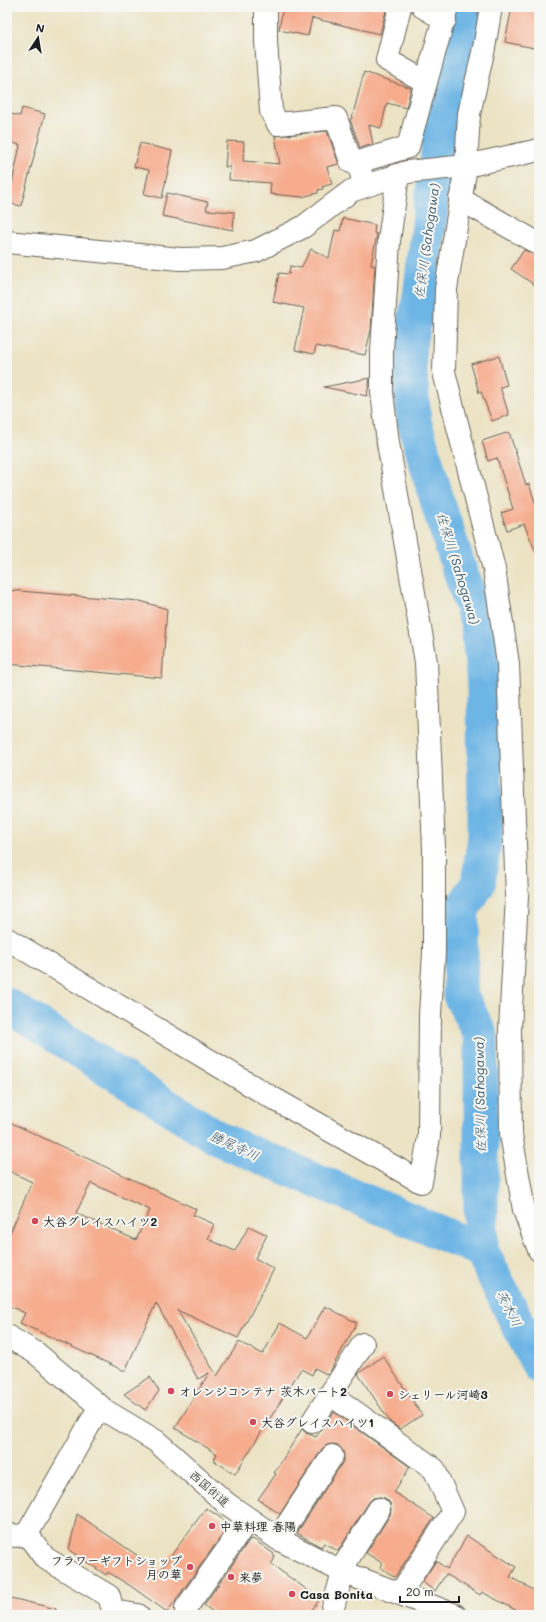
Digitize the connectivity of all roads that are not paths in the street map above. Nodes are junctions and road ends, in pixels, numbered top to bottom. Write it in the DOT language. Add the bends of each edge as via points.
graph roads {
  1 [pos="266,7"];
  2 [pos="400,7"];
  3 [pos="423,7"];
  4 [pos="490,7"];
  5 [pos="446,14"];
  6 [pos="426,82"];
  7 [pos="539,150"];
  8 [pos="358,162"];
  9 [pos="466,166"];
  10 [pos="403,173"];
  11 [pos="365,186"];
  12 [pos="460,199"];
  13 [pos="7,242"];
  14 [pos="539,244"];
  15 [pos="7,939"];
  16 [pos="539,1250"];
  17 [pos="7,1336"];
  18 [pos="362,1344"];
  19 [pos="330,1394"];
  20 [pos="100,1406"];
  21 [pos="312,1422"];
  22 [pos="332,1456"];
  23 [pos="379,1509"];
  24 [pos="248,1520"];
  25 [pos="17,1534"];
  26 [pos="278,1539"];
  27 [pos="342,1571"];
  28 [pos="401,1592"];
  29 [pos="113,1613"];
  30 [pos="138,1615"];
  31 [pos="186,1615"];
  32 [pos="331,1615"];
  33 [pos="455,1615"];
  1 -- 8 [label="street" via="271,111 278,124 336,118 351,162"];
  2 -- 6 [label="street" via="387,60"];
  3 -- 5 [label="street"];
  4 -- 9 [label="street" via="484,48 469,114"];
  5 -- 6 [label="street"];
  6 -- 8 [label="street" via="408,147"];
  7 -- 9 [label="street"];
  8 -- 11 [label="street"];
  9 -- 10 [label="street"];
  9 -- 12 [label="street"];
  10 -- 11 [label="street"];
  10 -- 15 [label="street" via="389,241 382,392 388,443 426,670 434,849 434,953 430,1014 429,1137 421,1182 269,1096"];
  11 -- 13 [label="street" via="351,192 303,227 256,251 222,258 180,259"];
  12 -- 14 [label="street"];
  12 -- 16 [label="street" via="446,289 444,372 494,569 508,664 517,896 510,1029 511,1134 524,1210"];
  17 -- 20 [label="street, 西国街道" via="36,1353"];
  18 -- 19 [label="street"];
  19 -- 21 [label="street"];
  19 -- 28 [label="street" via="434,1469 453,1512"];
  20 -- 24 [label="street, 西国街道" via="156,1441"];
  20 -- 25 [label="street"];
  22 -- 26 [label="street"];
  23 -- 27 [label="street"];
  24 -- 26 [label="street, 西国街道"];
  24 -- 31 [label="street" via="186,1608"];
  25 -- 29 [label="street" via="45,1558 108,1596"];
  26 -- 27 [label="street, 西国街道"];
  27 -- 28 [label="street, 西国街道"];
  27 -- 32 [label="street"];
  28 -- 33 [label="street, 西国街道"];
  29 -- 30 [label="street"];
}
